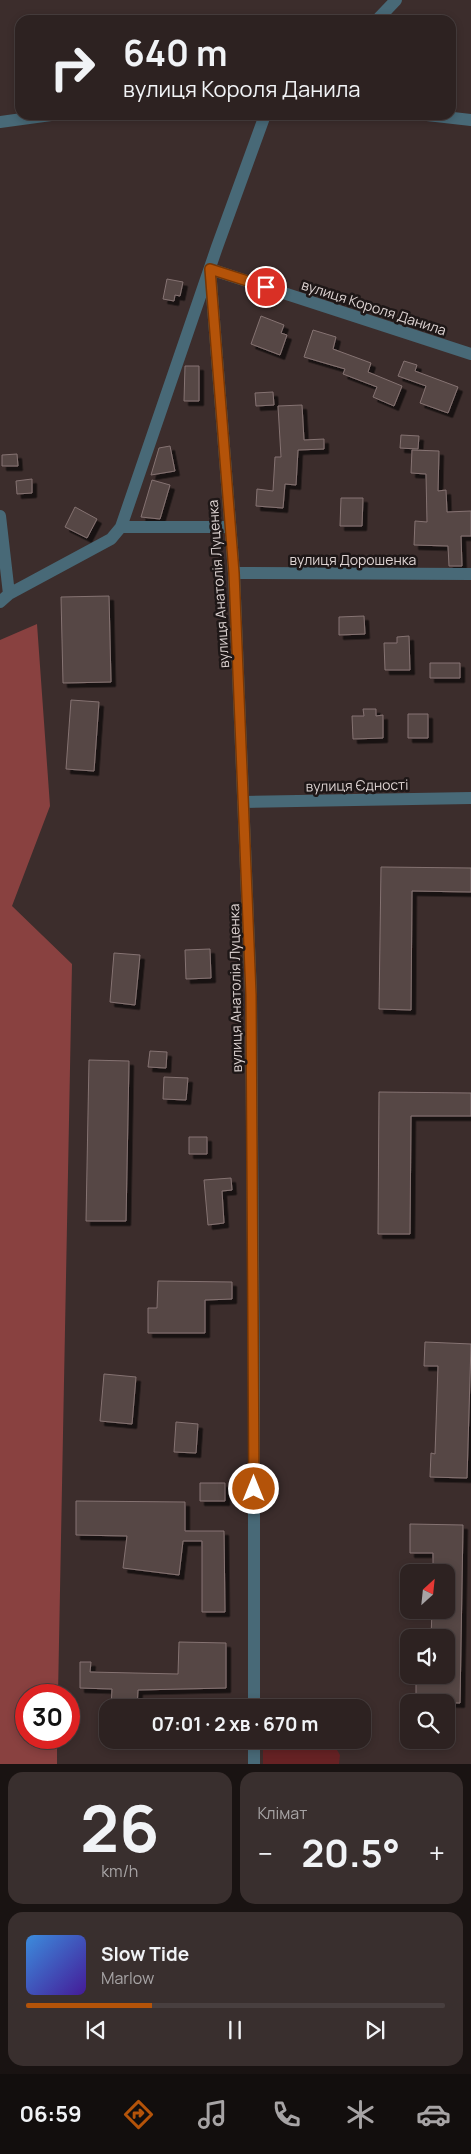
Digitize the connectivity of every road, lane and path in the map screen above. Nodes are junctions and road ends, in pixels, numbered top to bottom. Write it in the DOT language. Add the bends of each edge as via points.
graph roads {
  1 [pos="396,0"];
  2 [pos="382,15"];
  3 [pos="456,118"];
  4 [pos="15,120"];
  5 [pos="263,120"];
  6 [pos="471,120"];
  7 [pos="0,122"];
  8 [pos="210,269"];
  9 [pos="471,354"];
  10 [pos="0,516"];
  11 [pos="230,526"];
  12 [pos="121,527"];
  13 [pos="234,573"];
  14 [pos="471,574"];
  15 [pos="5,598"];
  16 [pos="471,798"];
  17 [pos="243,802"];
  18 [pos="254,1699"];
  19 [pos="254,1749"];
  20 [pos="254,1764"];
  1 -- 2 [label="street"];
  3 -- 6 [label="street"];
  4 -- 7 [label="street"];
  5 -- 8 [label="street, вулиця Анатолія Луценка"];
  8 -- 9 [label="street, вулиця Короля Данила"];
  8 -- 11 [label="street, вулиця Анатолія Луценка"];
  8 -- 12 [label="street, вулиця Анатолія Луценка"];
  10 -- 15 [label="street"];
  11 -- 12 [label="street"];
  11 -- 13 [label="street, вулиця Анатолія Луценка"];
  12 -- 15 [label="street, вулиця Анатолія Луценка" via="111,539"];
  13 -- 14 [label="street, вулиця Дорошенка"];
  13 -- 17 [label="street, вулиця Анатолія Луценка"];
  16 -- 17 [label="street, вулиця Єдності"];
  17 -- 18 [label="street, вулиця Анатолія Луценка" via="251,995"];
  19 -- 20 [label="street"];
}
